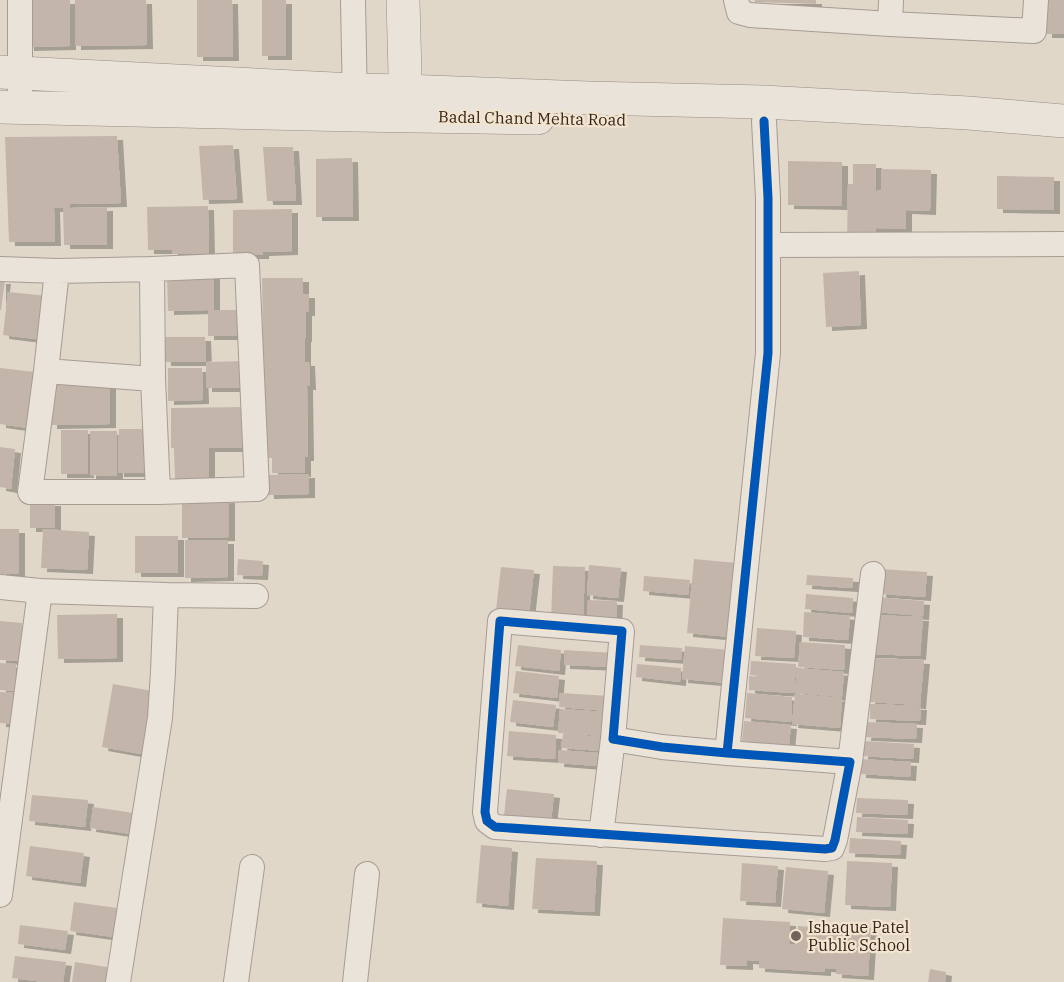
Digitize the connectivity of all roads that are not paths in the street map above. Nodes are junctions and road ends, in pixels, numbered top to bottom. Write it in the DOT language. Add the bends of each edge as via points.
graph roads {
  1 [pos="20,0"];
  2 [pos="353,0"];
  3 [pos="403,0"];
  4 [pos="736,0"];
  5 [pos="891,0"];
  6 [pos="1035,0"];
  7 [pos="890,24"];
  8 [pos="10,72"];
  9 [pos="355,103"];
  10 [pos="406,103"];
  11 [pos="10,108"];
  12 [pos="764,121"];
  13 [pos="1064,121"];
  14 [pos="1064,142"];
  15 [pos="1064,244"];
  16 [pos="768,245"];
  17 [pos="0,269"];
  18 [pos="152,269"];
  19 [pos="57,271"];
  20 [pos="46,371"];
  21 [pos="153,379"];
  22 [pos="158,492"];
  23 [pos="873,574"];
  24 [pos="0,587"];
  25 [pos="40,591"];
  26 [pos="166,595"];
  27 [pos="256,596"];
  28 [pos="613,739"];
  29 [pos="10,748"];
  30 [pos="727,753"];
  31 [pos="850,762"];
  32 [pos="601,835"];
  33 [pos="252,867"];
  34 [pos="367,874"];
  35 [pos="1,891"];
  36 [pos="118,982"];
  37 [pos="236,982"];
  38 [pos="355,982"];
  1 -- 8 [label="street"];
  2 -- 9 [label="street"];
  3 -- 10 [label="street"];
  4 -- 7 [label="street" via="739,12 750,15"];
  5 -- 7 [label="street"];
  6 -- 7 [label="street" via="1034,31"];
  8 -- 9 [label="street"];
  8 -- 11 [label="street"];
  9 -- 10 [label="street, Badal Chand Mehta Road"];
  9 -- 11 [label="street, Badal Chand Mehta Road"];
  10 -- 12 [label="street, Badal Chand Mehta Road"];
  10 -- 13 [label="street" via="588,98 763,102"];
  12 -- 14 [label="street, Badal Chand Mehta Road"];
  12 -- 16 [label="street"];
  15 -- 16 [label="street"];
  16 -- 30 [label="street" via="768,353"];
  17 -- 19 [label="street"];
  18 -- 19 [label="street"];
  18 -- 21 [label="street"];
  18 -- 22 [label="street" via="248,265 257,489"];
  19 -- 20 [label="street"];
  20 -- 21 [label="street"];
  20 -- 22 [label="street" via="30,492"];
  21 -- 22 [label="street"];
  23 -- 31 [label="street"];
  24 -- 25 [label="street"];
  25 -- 26 [label="street"];
  25 -- 29 [label="street"];
  26 -- 27 [label="street"];
  26 -- 36 [label="street" via="160,718"];
  28 -- 30 [label="street"];
  28 -- 32 [label="street"];
  28 -- 32 [label="street" via="622,631 500,621 487,821 495,827"];
  29 -- 35 [label="street"];
  30 -- 31 [label="street"];
  31 -- 32 [label="street" via="832,848"];
  33 -- 37 [label="street"];
  34 -- 38 [label="street"];
}
